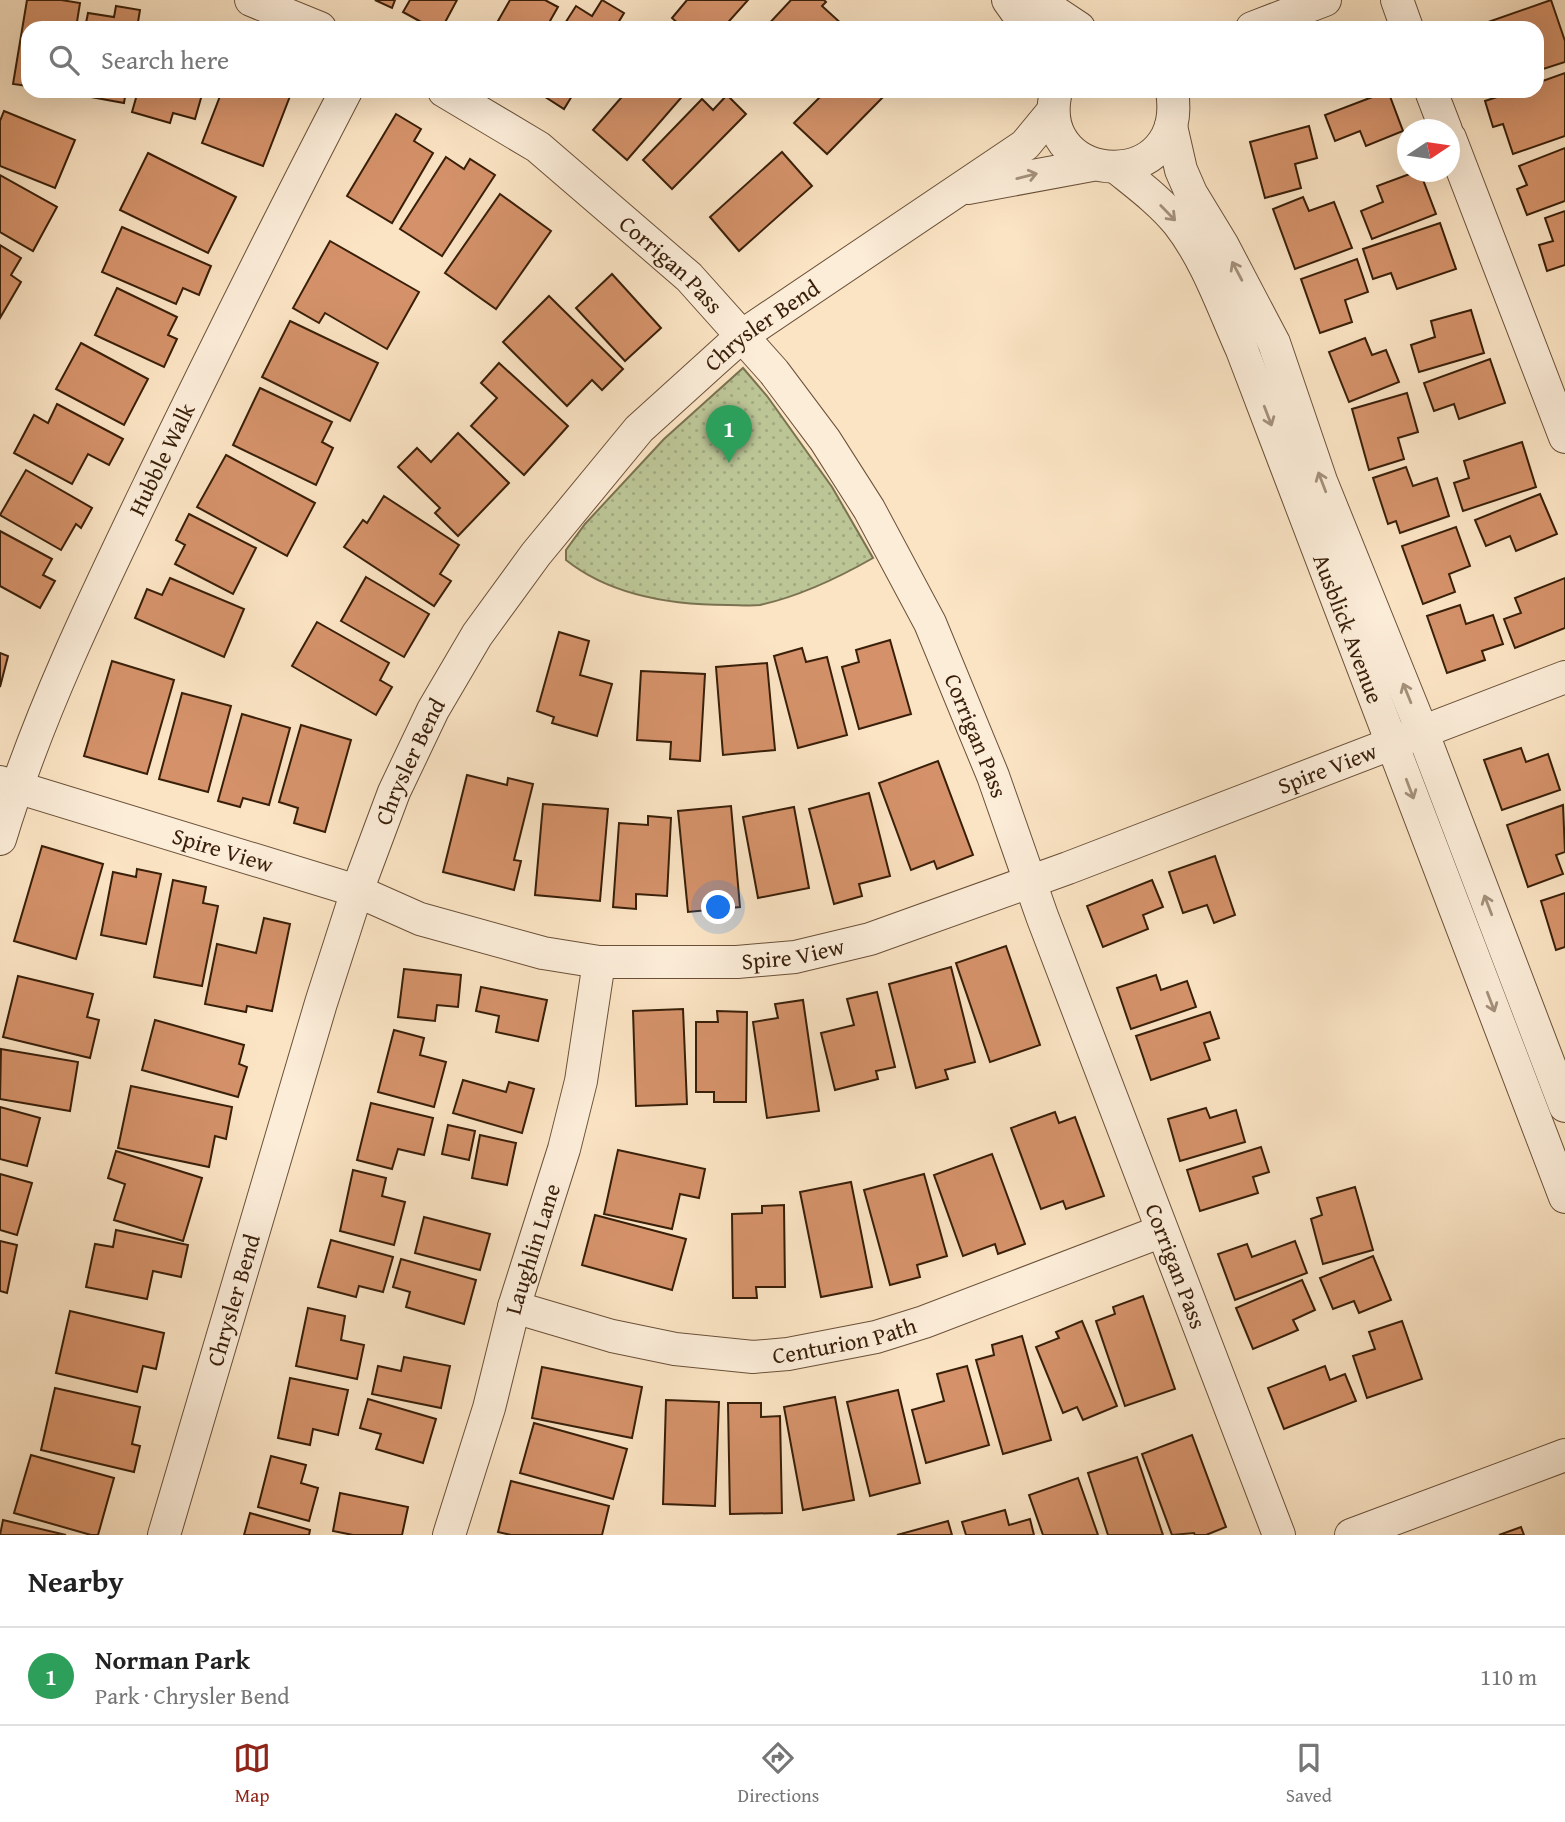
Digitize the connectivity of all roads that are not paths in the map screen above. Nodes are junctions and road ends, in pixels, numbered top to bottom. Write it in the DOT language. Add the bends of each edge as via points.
graph roads {
  1 [pos="251,0"];
  2 [pos="1008,0"];
  3 [pos="1037,0"];
  4 [pos="1325,0"];
  5 [pos="1397,0"];
  6 [pos="303,21"];
  7 [pos="1023,21"];
  8 [pos="1068,21"];
  9 [pos="1272,21"];
  10 [pos="1404,21"];
  11 [pos="342,98"];
  12 [pos="456,98"];
  13 [pos="1435,98"];
  14 [pos="1055,101"];
  15 [pos="1177,105"];
  16 [pos="1442,119"];
  17 [pos="1460,164"];
  18 [pos="1105,166"];
  19 [pos="963,188"];
  20 [pos="743,335"];
  21 [pos="1565,437"];
  22 [pos="1565,677"];
  23 [pos="1422,731"];
  24 [pos="1393,744"];
  25 [pos="8,784"];
  26 [pos="0,839"];
  27 [pos="1030,882"];
  28 [pos="357,891"];
  29 [pos="600,962"];
  30 [pos="1565,1106"];
  31 [pos="1565,1197"];
  32 [pos="1162,1231"];
  33 [pos="514,1307"];
  34 [pos="1565,1455"];
  35 [pos="164,1535"];
  36 [pos="449,1535"];
  37 [pos="1279,1535"];
  38 [pos="1351,1535"];
  1 -- 6 [label="street"];
  2 -- 7 [label="street"];
  3 -- 8 [label="street"];
  4 -- 9 [label="street"];
  5 -- 10 [label="street"];
  11 -- 25 [label="street, Hubble Walk" via="251,275"];
  12 -- 20 [label="street, Corrigan Pass" via="538,147 689,277"];
  13 -- 16 [label="street"];
  14 -- 18 [label="street, Ausblick Avenue" via="1057,128 1065,144 1077,156"];
  14 -- 19 [label="street, Chrysler Bend" via="1025,145"];
  15 -- 18 [label="street, Chrysler Bend" via="1163,144 1148,158 1130,166"];
  23 -- 15 [label="street, Ausblick Avenue, one-way" via="1321,481 1273,343 1181,170"];
  17 -- 21 [label="street"];
  19 -- 18 [label="street, Chrysler Bend, one-way"];
  18 -- 24 [label="street, Ausblick Avenue, one-way" via="1149,194 1179,224 1208,275 1242,350"];
  19 -- 20 [label="street, Chrysler Bend"];
  20 -- 27 [label="street, Corrigan Pass" via="825,439 869,509 930,623 993,776"];
  20 -- 28 [label="street, Chrysler Bend" via="639,429 543,545 477,635 433,710 394,792"];
  22 -- 23 [label="street, Spire View"];
  23 -- 24 [label="street, Spire View"];
  30 -- 23 [label="street, Ausblick Avenue, one-way"];
  24 -- 27 [label="street, Spire View"];
  24 -- 31 [label="street, Ausblick Avenue, one-way"];
  25 -- 26 [label="street, Hubble Walk"];
  25 -- 28 [label="street, Spire View"];
  27 -- 29 [label="street, Spire View" via="870,939 795,957 737,962"];
  27 -- 32 [label="street, Corrigan Pass"];
  28 -- 29 [label="street, Spire View" via="420,919 493,941"];
  28 -- 35 [label="street, Chrysler Bend"];
  29 -- 33 [label="street, Laughlin Lane" via="581,1081"];
  32 -- 33 [label="street, Centurion Path" via="924,1322 788,1354 754,1357 675,1349"];
  32 -- 37 [label="street, Corrigan Pass"];
  33 -- 36 [label="street, Laughlin Lane" via="489,1408"];
  34 -- 38 [label="street"];
}
